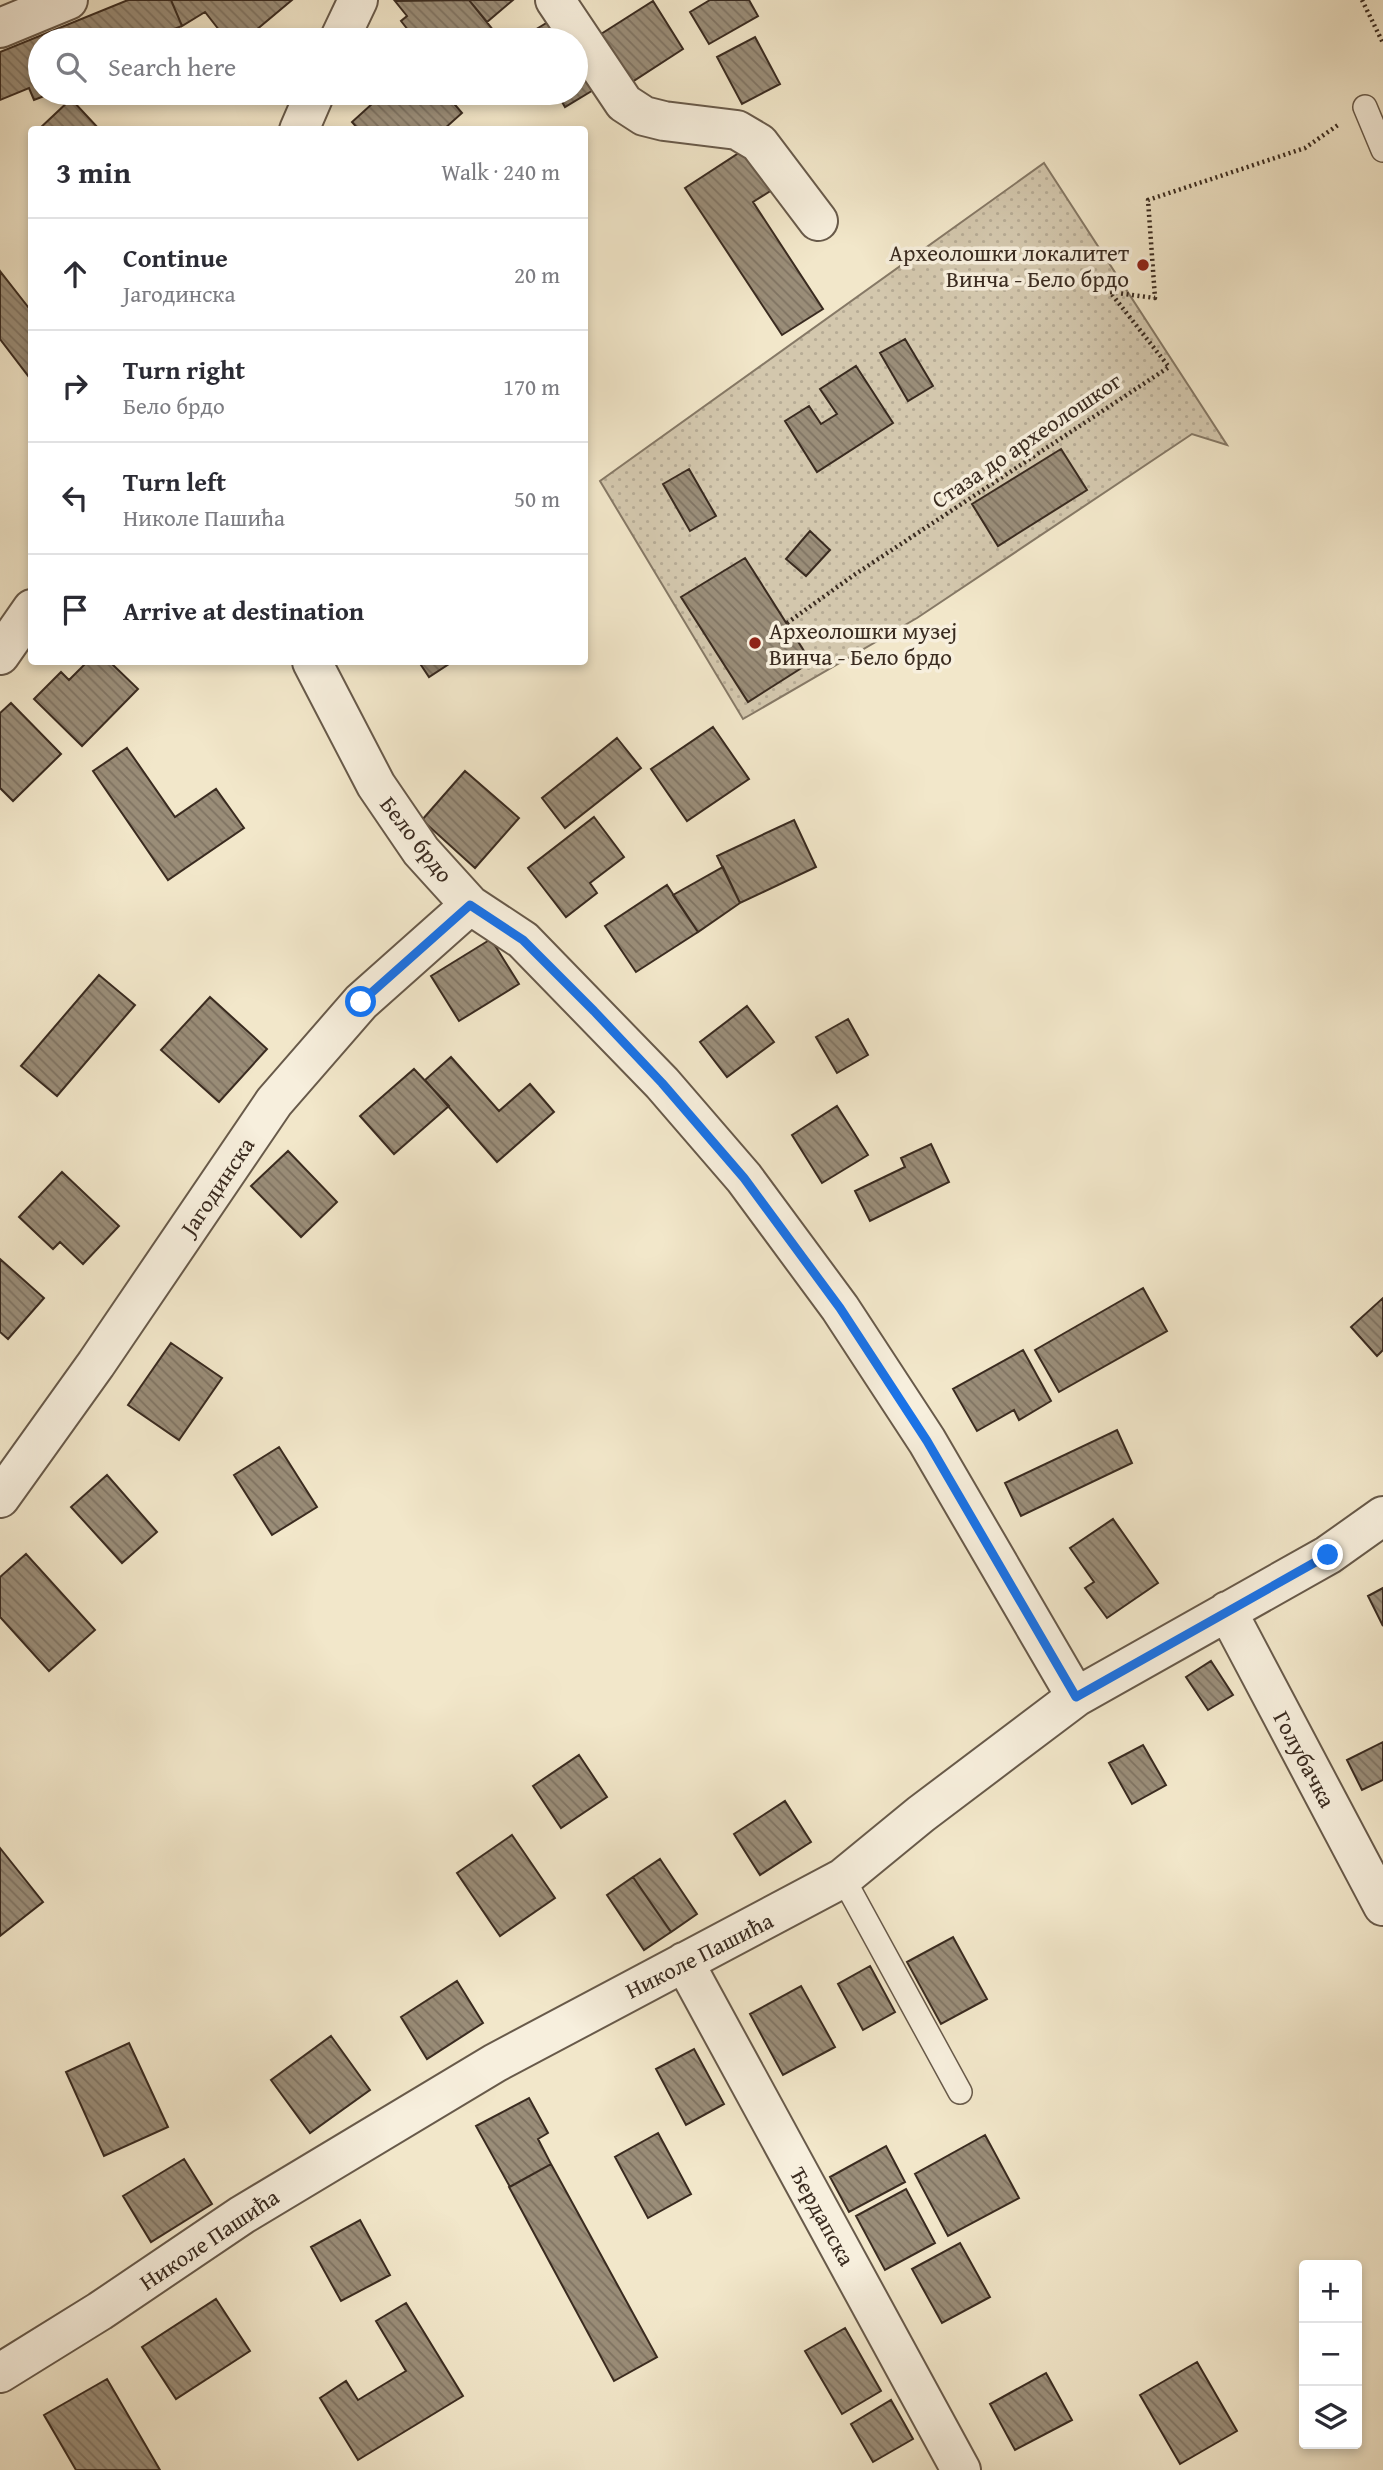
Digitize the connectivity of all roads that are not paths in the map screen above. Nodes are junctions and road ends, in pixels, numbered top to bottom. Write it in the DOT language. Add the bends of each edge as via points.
graph roads {
  1 [pos="68,0"];
  2 [pos="358,0"];
  3 [pos="555,0"];
  4 [pos="0,28"];
  5 [pos="345,28"];
  6 [pos="574,28"];
  7 [pos="588,49"];
  8 [pos="310,105"];
  9 [pos="1365,107"];
  10 [pos="301,126"];
  11 [pos="1383,149"];
  12 [pos="818,221"];
  13 [pos="28,615"];
  14 [pos="0,655"];
  15 [pos="314,665"];
  16 [pos="470,905"];
  17 [pos="0,1498"];
  18 [pos="1383,1517"];
  19 [pos="1227,1611"];
  20 [pos="1076,1697"];
  21 [pos="843,1878"];
  22 [pos="1383,1906"];
  23 [pos="684,1962"];
  24 [pos="960,2092"];
  25 [pos="0,2373"];
  26 [pos="961,2470"];
  1 -- 4 [label="street"];
  2 -- 5 [label="street"];
  3 -- 6 [label="street"];
  7 -- 12 [label="street" via="624,103 643,116 737,130 759,143"];
  8 -- 10 [label="street"];
  9 -- 11 [label="lane"];
  13 -- 14 [label="street"];
  15 -- 16 [label="street, Бело брдо" via="376,785 421,852"];
  16 -- 17 [label="street, Јагодинска" via="361,1002 274,1101"];
  16 -- 20 [label="street, Бело брдо" via="523,940 662,1083 744,1178 840,1308 927,1441"];
  18 -- 19 [label="street, Николе Пашића" via="1328,1555"];
  19 -- 20 [label="street, Николе Пашића"];
  19 -- 22 [label="street, Голубачка"];
  20 -- 21 [label="street, Николе Пашића"];
  21 -- 23 [label="street, Николе Пашића"];
  21 -- 24 [label="lane"];
  23 -- 25 [label="street, Николе Пашића" via="495,2063 371,2136"];
  23 -- 26 [label="street, Ђердапска"];
}
